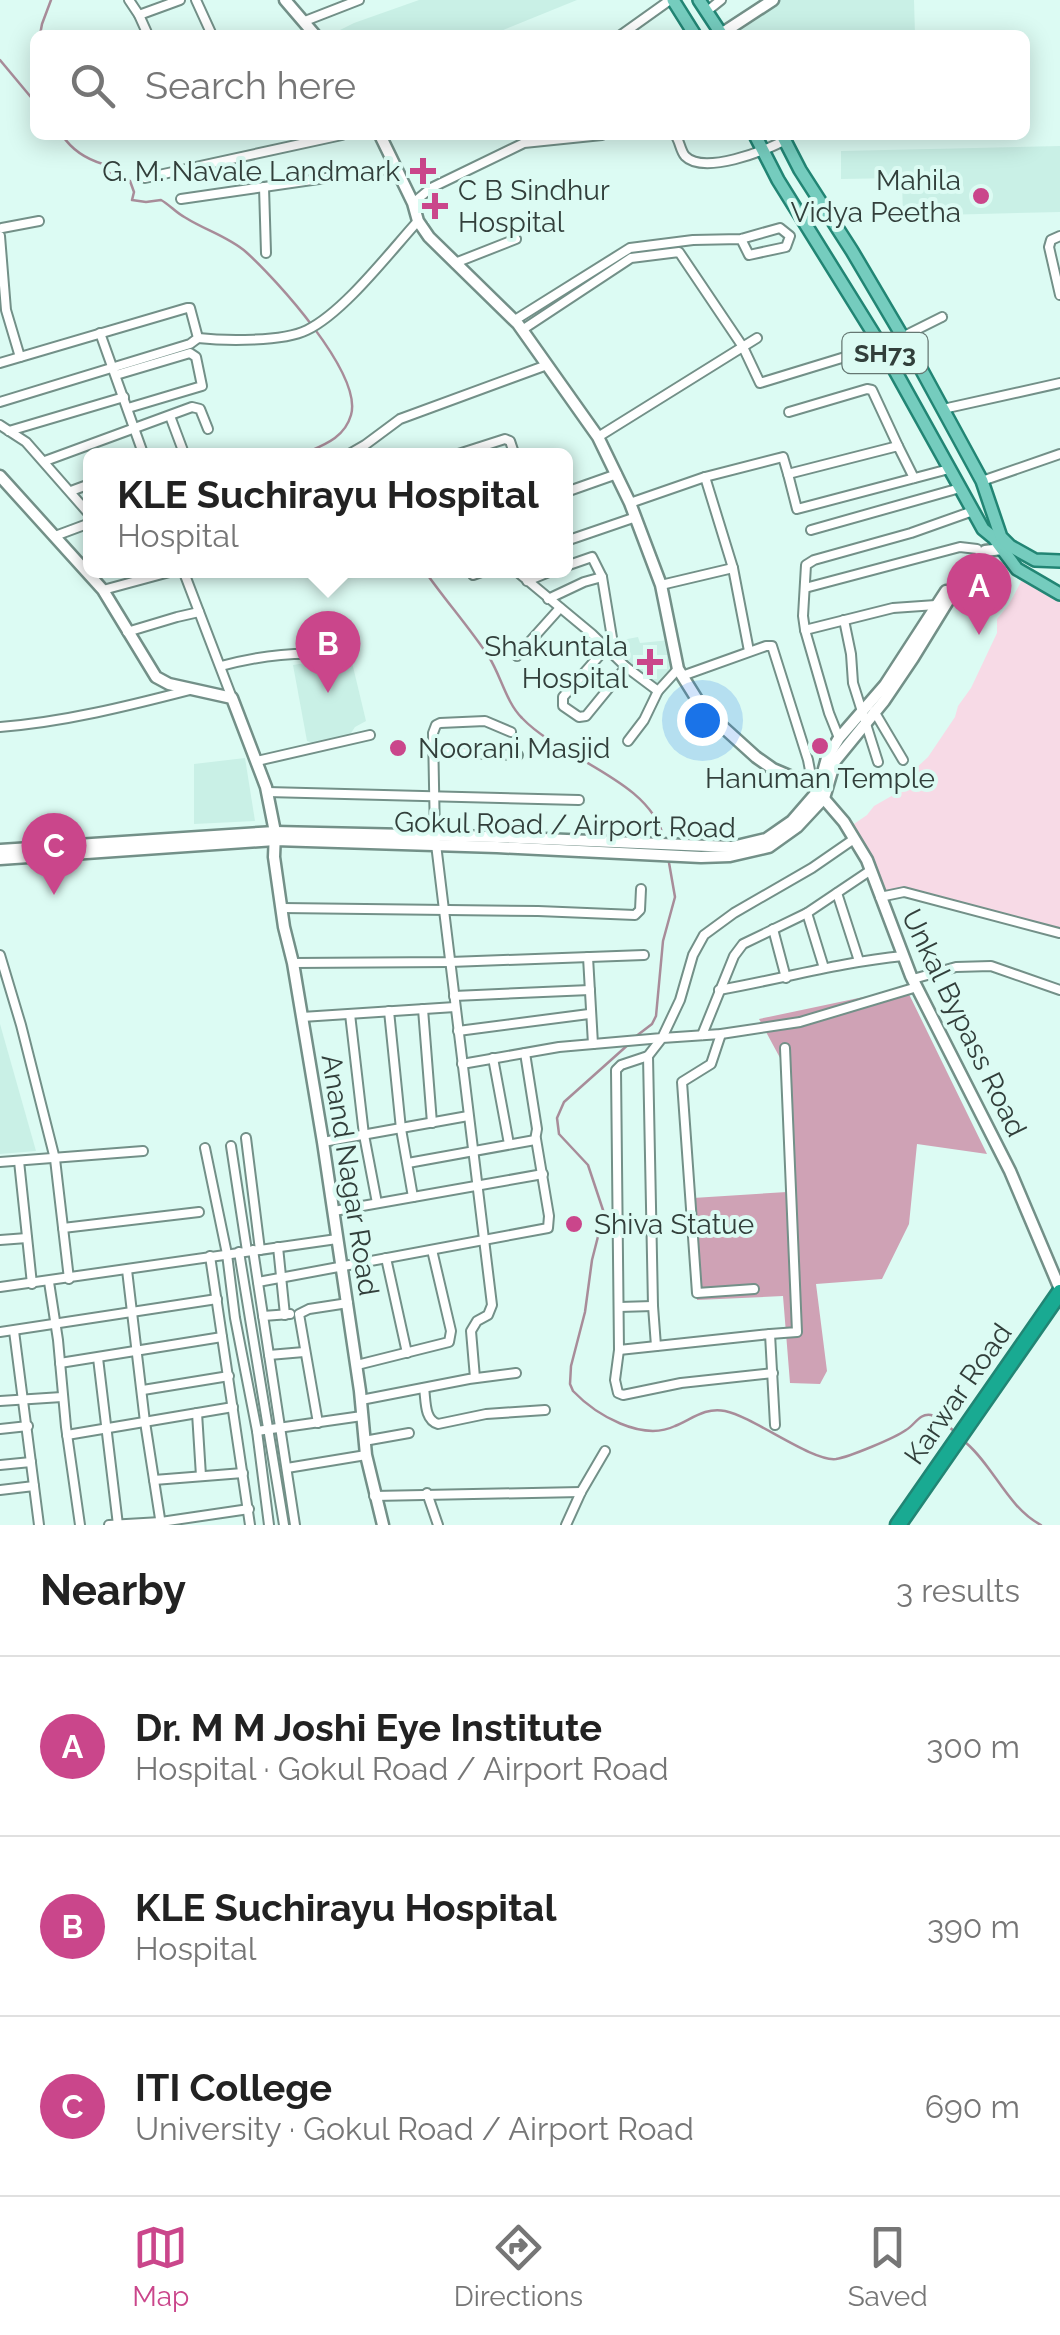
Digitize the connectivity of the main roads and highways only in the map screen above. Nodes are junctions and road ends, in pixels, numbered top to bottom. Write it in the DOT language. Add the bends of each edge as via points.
graph roads {
  1 [pos="285,0"];
  2 [pos="671,0"];
  3 [pos="699,0"];
  4 [pos="773,0"];
  5 [pos="311,30"];
  6 [pos="692,30"];
  7 [pos="718,30"];
  8 [pos="727,30"];
  9 [pos="382,140"];
  10 [pos="758,140"];
  11 [pos="784,140"];
  12 [pos="0,476"];
  13 [pos="995,538"];
  14 [pos="975,554"];
  15 [pos="1057,562"];
  16 [pos="83,568"];
  17 [pos="92,578"];
  18 [pos="1039,584"];
  19 [pos="1060,594"];
  20 [pos="868,715"];
  21 [pos="818,792"];
  22 [pos="275,836"];
  23 [pos="0,850"];
  24 [pos="0,859"];
  25 [pos="1060,1291"];
  26 [pos="383,1525"];
  27 [pos="898,1525"];
  1 -- 5 [label="main road"];
  2 -- 6 [label="main road"];
  3 -- 7 [label="main road"];
  4 -- 8 [label="main road"];
  9 -- 21 [label="main road" via="418,222 519,325 598,438 661,585 680,672 710,717 773,769"];
  10 -- 13 [label="main road, SH73" via="973,511"];
  11 -- 13 [label="main road, SH73" via="982,481"];
  12 -- 16 [label="main road, Anand Nagar Road"];
  13 -- 14 [label="main road" via="986,552"];
  13 -- 14 [label="main road, Gokul Road / Airport Road" via="985,537"];
  13 -- 15 [label="main road" via="1026,556"];
  13 -- 18 [label="main road, SH73" via="1017,569"];
  14 -- 20 [label="main road, Gokul Road / Airport Road"];
  14 -- 20 [label="main road, Gokul Road / Airport Road" via="913,658"];
  15 -- 18 [label="main road" via="1046,566"];
  17 -- 22 [label="main road, Anand Nagar Road" via="156,677 232,698 258,761"];
  18 -- 19 [label="main road, SH73"];
  20 -- 21 [label="main road, Gokul Road / Airport Road"];
  20 -- 21 [label="main road, Gokul Road / Airport Road" via="839,738"];
  21 -- 22 [label="main road, Gokul Road / Airport Road" via="766,839 732,851"];
  21 -- 25 [label="main road, Unkal Bypass Road" via="870,870 915,983 1010,1171"];
  22 -- 23 [label="main road, Gokul Road / Airport Road"];
  22 -- 24 [label="main road, Gokul Road / Airport Road"];
  22 -- 26 [label="main road, Anand Nagar Road" via="366,1455"];
  25 -- 27 [label="highway, Karwar Road"];
}
